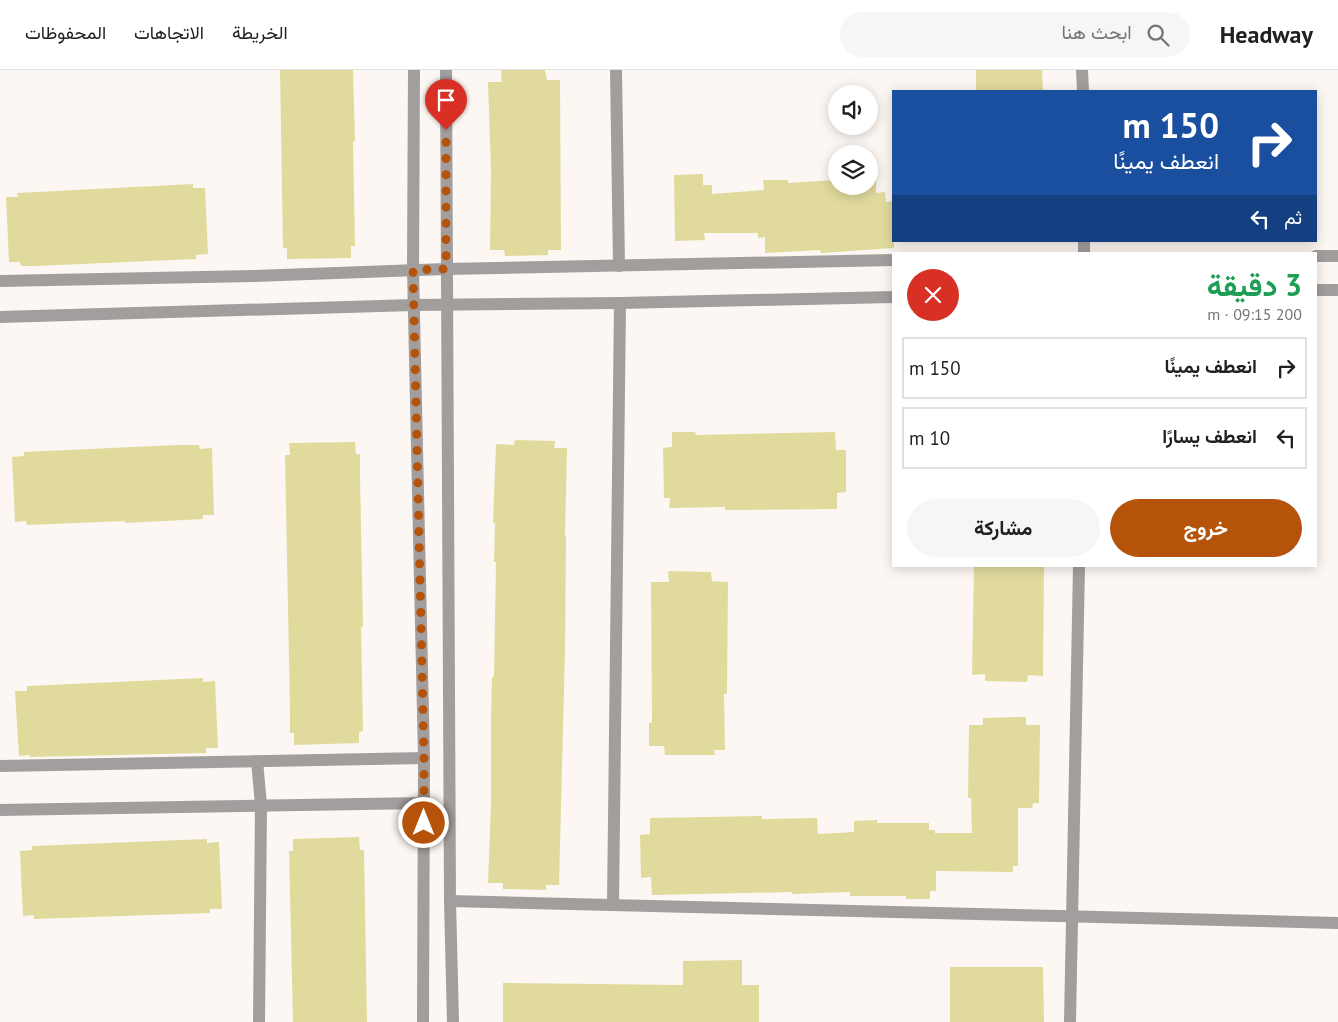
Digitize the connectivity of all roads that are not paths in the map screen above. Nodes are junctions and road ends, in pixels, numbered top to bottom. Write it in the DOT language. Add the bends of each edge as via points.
graph roads {
  1 [pos="414,70"];
  2 [pos="446,70"];
  3 [pos="616,70"];
  4 [pos="1082,70"];
  5 [pos="1082,90"];
  6 [pos="1317,256"];
  7 [pos="1338,256"];
  8 [pos="892,260"];
  9 [pos="620,266"];
  10 [pos="446,269"];
  11 [pos="413,270"];
  12 [pos="0,281"];
  13 [pos="1317,290"];
  14 [pos="1338,290"];
  15 [pos="892,297"];
  16 [pos="620,303"];
  17 [pos="414,305"];
  18 [pos="448,305"];
  19 [pos="0,317"];
  20 [pos="1079,567"];
  21 [pos="424,758"];
  22 [pos="257,761"];
  23 [pos="0,766"];
  24 [pos="424,803"];
  25 [pos="261,805"];
  26 [pos="0,810"];
  27 [pos="450,901"];
  28 [pos="613,905"];
  29 [pos="1071,916"];
  30 [pos="1338,923"];
  31 [pos="259,1022"];
  32 [pos="423,1022"];
  33 [pos="453,1022"];
  34 [pos="1070,1022"];
  1 -- 11 [label="street"];
  2 -- 10 [label="street"];
  3 -- 9 [label="street"];
  4 -- 5 [label="street"];
  6 -- 7 [label="street"];
  8 -- 9 [label="street"];
  9 -- 10 [label="street"];
  10 -- 11 [label="street"];
  10 -- 18 [label="street"];
  11 -- 12 [label="street"];
  11 -- 17 [label="street"];
  13 -- 14 [label="street"];
  15 -- 16 [label="street"];
  16 -- 18 [label="street"];
  16 -- 28 [label="street"];
  17 -- 18 [label="street"];
  17 -- 19 [label="street"];
  17 -- 21 [label="street"];
  18 -- 27 [label="street"];
  20 -- 29 [label="street"];
  21 -- 22 [label="street"];
  21 -- 24 [label="street"];
  22 -- 23 [label="street"];
  22 -- 25 [label="street"];
  24 -- 25 [label="street"];
  24 -- 32 [label="street"];
  25 -- 26 [label="street"];
  25 -- 31 [label="street"];
  27 -- 28 [label="street"];
  27 -- 33 [label="street"];
  28 -- 29 [label="street"];
  29 -- 30 [label="street"];
  29 -- 34 [label="street"];
}
